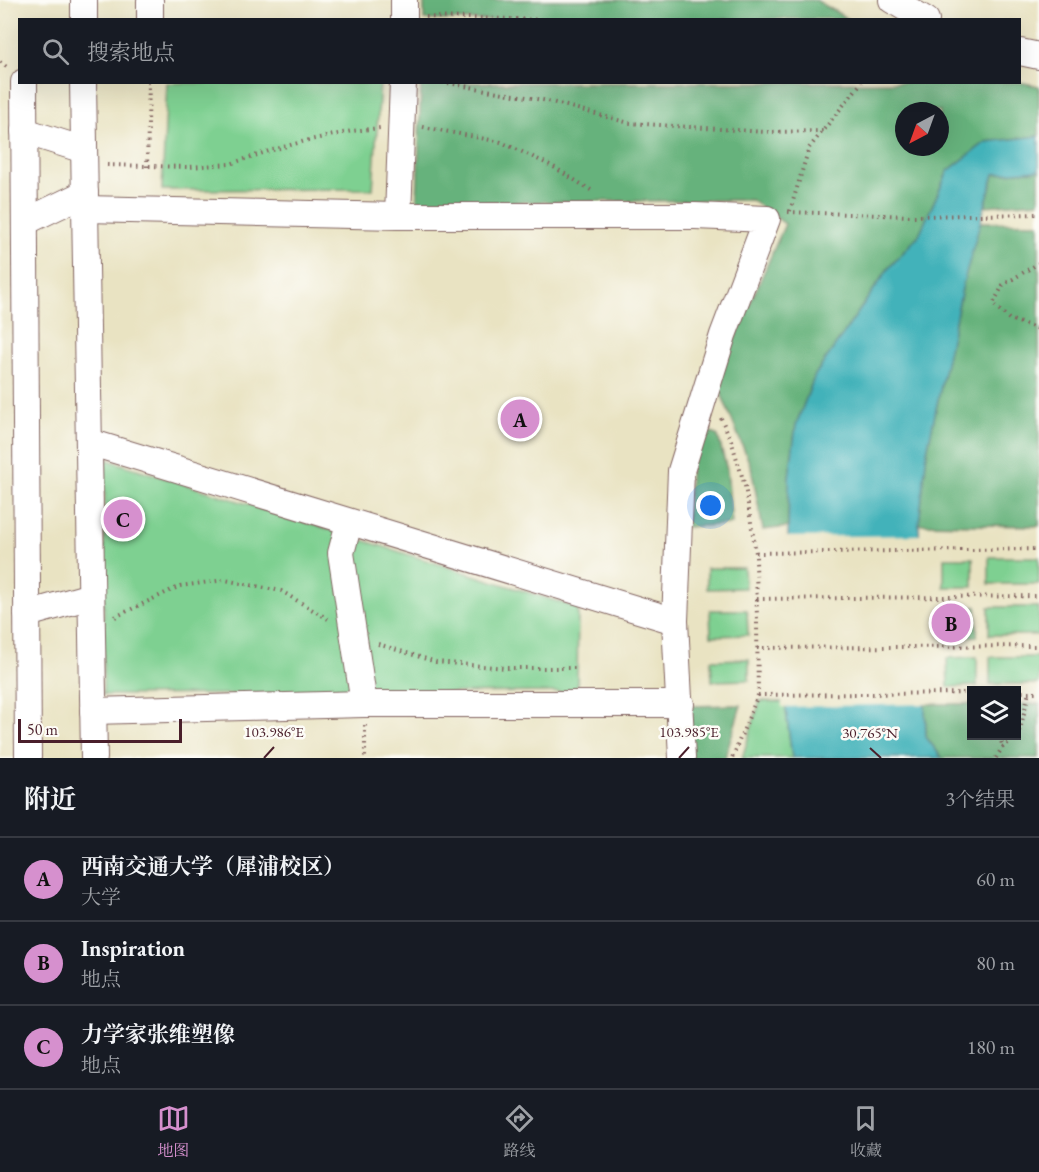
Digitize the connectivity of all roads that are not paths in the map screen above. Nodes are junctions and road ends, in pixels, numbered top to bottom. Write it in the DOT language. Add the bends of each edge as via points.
graph roads {
  1 [pos="84,0"];
  2 [pos="150,0"];
  3 [pos="404,0"];
  4 [pos="892,0"];
  5 [pos="84,18"];
  6 [pos="150,18"];
  7 [pos="404,18"];
  8 [pos="923,18"];
  9 [pos="1021,52"];
  10 [pos="1039,56"];
  11 [pos="24,84"];
  12 [pos="83,84"];
  13 [pos="403,84"];
  14 [pos="24,131"];
  15 [pos="84,157"];
  16 [pos="85,201"];
  17 [pos="398,216"];
  18 [pos="24,222"];
  19 [pos="89,442"];
  20 [pos="349,523"];
  21 [pos="91,596"];
  22 [pos="27,614"];
  23 [pos="675,621"];
  24 [pos="364,704"];
  25 [pos="681,704"];
  26 [pos="93,711"];
  27 [pos="28,758"];
  28 [pos="94,758"];
  29 [pos="682,758"];
  1 -- 5 [label="street"];
  2 -- 6 [label="street"];
  3 -- 7 [label="street"];
  4 -- 8 [label="street"];
  9 -- 10 [label="street"];
  11 -- 14 [label="street"];
  12 -- 15 [label="street"];
  13 -- 17 [label="street"];
  14 -- 15 [label="street"];
  14 -- 18 [label="street"];
  15 -- 16 [label="street"];
  16 -- 17 [label="street"];
  16 -- 18 [label="street"];
  16 -- 19 [label="street"];
  17 -- 23 [label="street" via="779,215 723,336 681,471"];
  18 -- 22 [label="street"];
  19 -- 20 [label="street"];
  19 -- 21 [label="street"];
  20 -- 23 [label="street"];
  20 -- 24 [label="street" via="341,553"];
  21 -- 22 [label="street"];
  21 -- 26 [label="street"];
  22 -- 27 [label="street"];
  23 -- 25 [label="street"];
  24 -- 25 [label="street"];
  24 -- 26 [label="street"];
  25 -- 29 [label="street"];
  26 -- 28 [label="street"];
}
